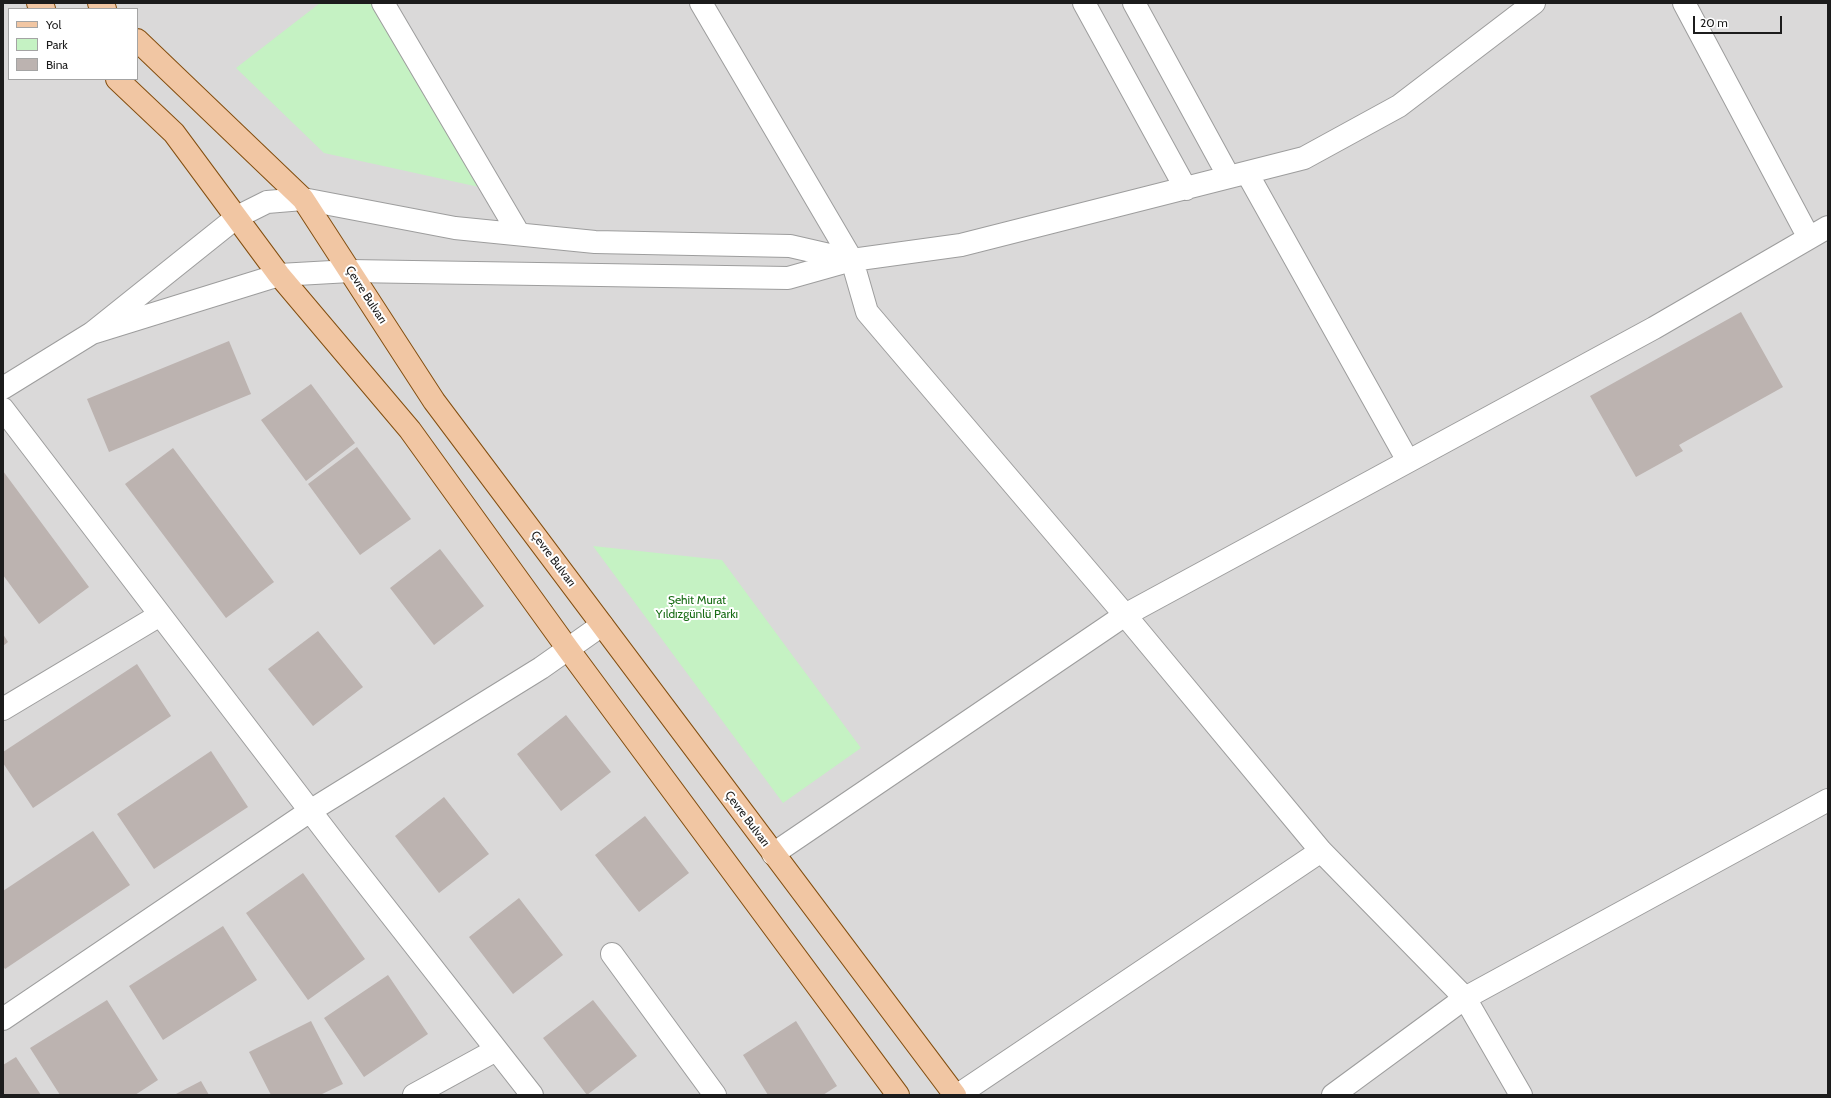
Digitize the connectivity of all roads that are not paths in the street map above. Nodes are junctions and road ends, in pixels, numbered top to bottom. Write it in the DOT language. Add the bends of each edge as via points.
graph roads {
  1 [pos="383,3"];
  2 [pos="701,3"];
  3 [pos="1084,3"];
  4 [pos="1134,3"];
  5 [pos="1684,3"];
  6 [pos="1521,7"];
  7 [pos="138,41"];
  8 [pos="118,80"];
  9 [pos="1238,175"];
  10 [pos="1186,189"];
  11 [pos="303,199"];
  12 [pos="237,217"];
  13 [pos="1828,227"];
  14 [pos="518,234"];
  15 [pos="1809,238"];
  16 [pos="852,260"];
  17 [pos="350,271"];
  18 [pos="279,275"];
  19 [pos="92,333"];
  20 [pos="3,388"];
  21 [pos="3,409"];
  22 [pos="1408,461"];
  23 [pos="160,615"];
  24 [pos="1125,615"];
  25 [pos="602,625"];
  26 [pos="568,649"];
  27 [pos="3,709"];
  28 [pos="1828,800"];
  29 [pos="310,811"];
  30 [pos="1321,851"];
  31 [pos="773,854"];
  32 [pos="612,954"];
  33 [pos="1465,998"];
  34 [pos="3,1019"];
  35 [pos="496,1050"];
  36 [pos="414,1095"];
  37 [pos="532,1095"];
  38 [pos="715,1095"];
  39 [pos="898,1095"];
  40 [pos="955,1095"];
  41 [pos="958,1095"];
  42 [pos="1333,1095"];
  43 [pos="1521,1095"];
  1 -- 14 [label="street"];
  2 -- 16 [label="street"];
  3 -- 10 [label="street"];
  4 -- 9 [label="street"];
  5 -- 15 [label="street"];
  6 -- 9 [label="street" via="1399,106 1304,158"];
  7 -- 11 [label="main road, Çevre Bulvarı"];
  8 -- 12 [label="main road" via="174,133"];
  9 -- 10 [label="street"];
  9 -- 22 [label="street"];
  10 -- 16 [label="street" via="961,245"];
  11 -- 12 [label="street" via="267,202"];
  11 -- 14 [label="street" via="455,228"];
  11 -- 17 [label="main road, Çevre Bulvarı"];
  12 -- 18 [label="main road"];
  12 -- 19 [label="street"];
  13 -- 15 [label="street"];
  14 -- 16 [label="street" via="595,242 790,246"];
  15 -- 22 [label="street" via="1654,328"];
  16 -- 17 [label="street" via="788,278"];
  16 -- 24 [label="street" via="868,312"];
  17 -- 18 [label="street"];
  17 -- 25 [label="main road, Çevre Bulvarı" via="434,400"];
  18 -- 19 [label="street"];
  18 -- 26 [label="main road" via="410,430"];
  19 -- 20 [label="street"];
  21 -- 23 [label="street"];
  22 -- 24 [label="street"];
  23 -- 27 [label="street"];
  23 -- 29 [label="street"];
  24 -- 30 [label="street"];
  24 -- 31 [label="street"];
  25 -- 26 [label="street"];
  25 -- 31 [label="main road, Çevre Bulvarı"];
  26 -- 29 [label="street"];
  26 -- 39 [label="main road"];
  28 -- 33 [label="street"];
  29 -- 34 [label="street"];
  29 -- 35 [label="street"];
  30 -- 33 [label="street"];
  30 -- 41 [label="street"];
  31 -- 40 [label="main road, Çevre Bulvarı"];
  32 -- 38 [label="street"];
  33 -- 42 [label="street"];
  33 -- 43 [label="street"];
  35 -- 36 [label="street"];
  35 -- 37 [label="street"];
}
